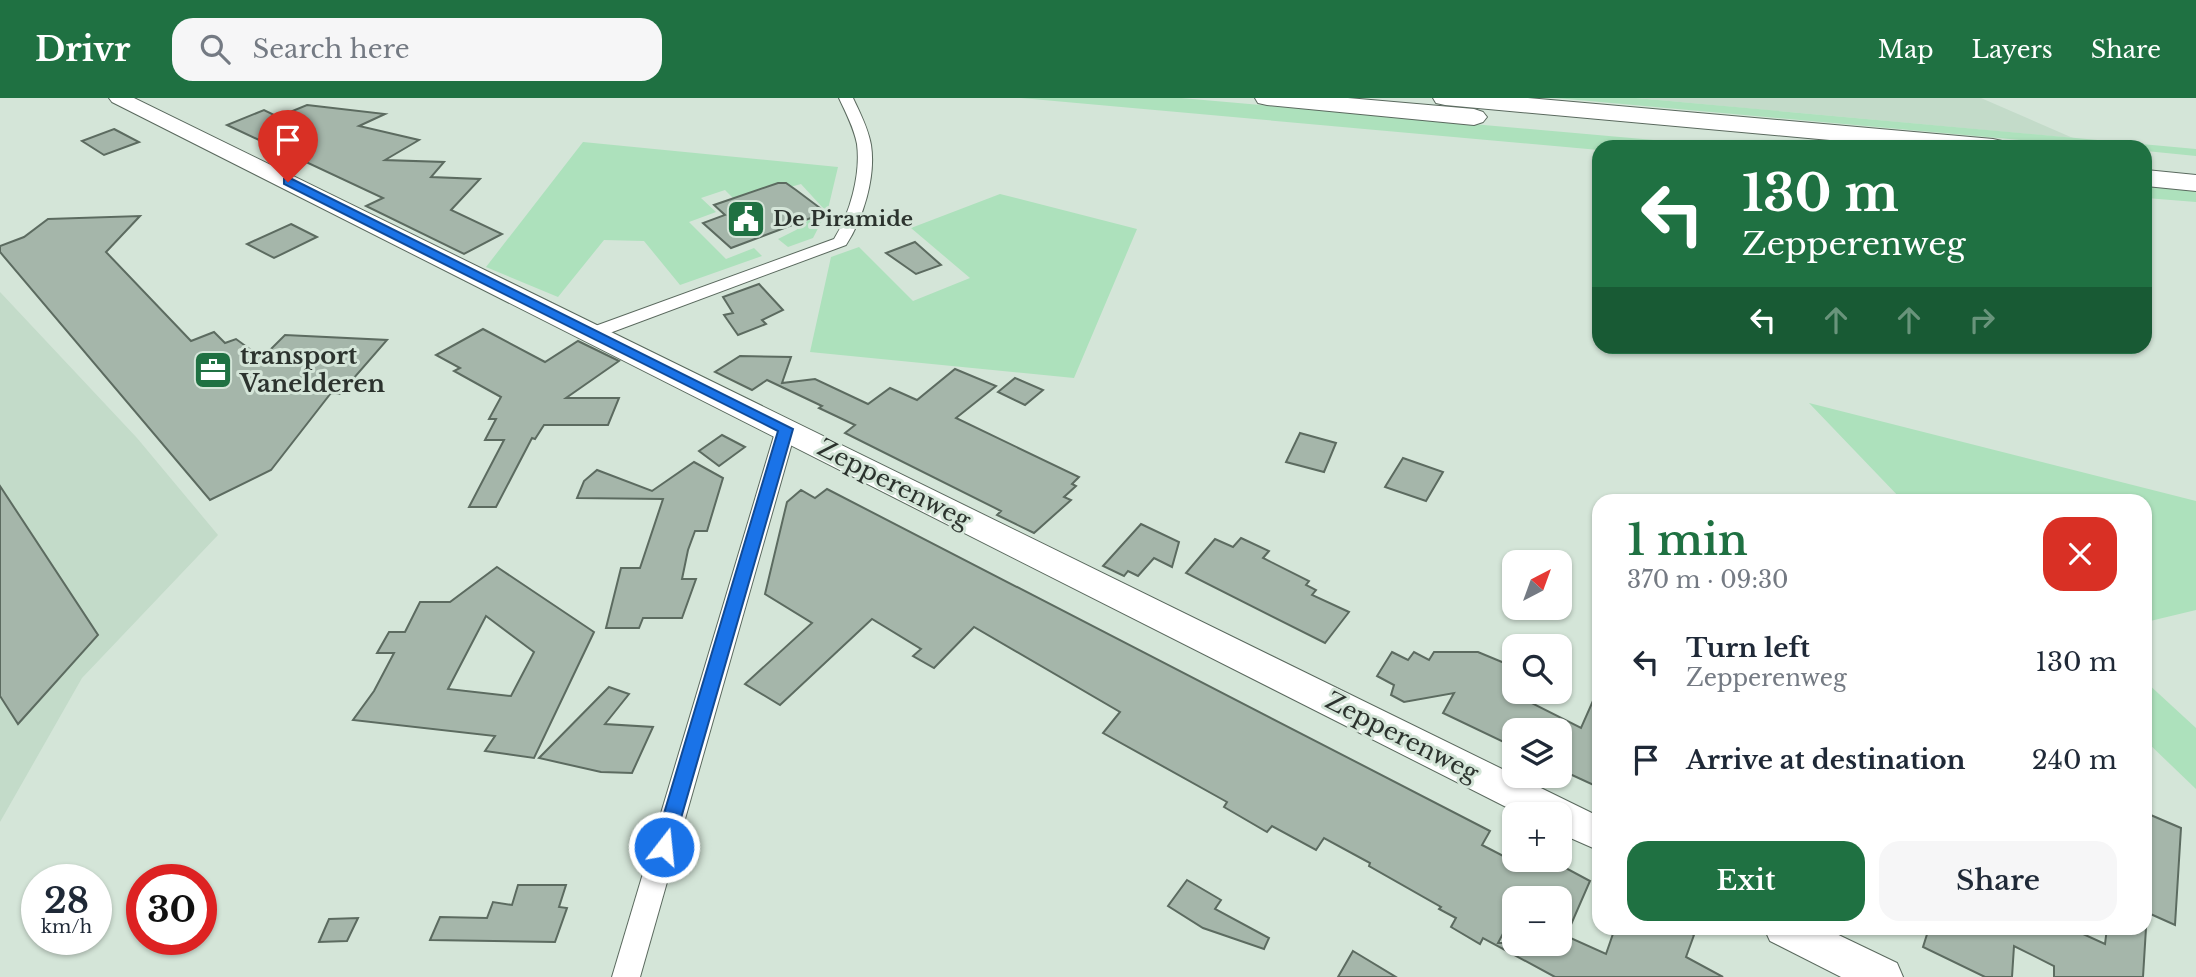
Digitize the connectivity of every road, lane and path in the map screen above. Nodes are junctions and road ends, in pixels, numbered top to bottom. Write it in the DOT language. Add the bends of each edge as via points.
graph roads {
  1 [pos="119,98"];
  2 [pos="846,98"];
  3 [pos="1267,98"];
  4 [pos="1445,98"];
  5 [pos="1728,140"];
  6 [pos="1915,140"];
  7 [pos="2152,161"];
  8 [pos="2196,165"];
  9 [pos="2152,179"];
  10 [pos="2196,183"];
  11 [pos="593,333"];
  12 [pos="786,429"];
  13 [pos="1532,802"];
  14 [pos="1572,822"];
  15 [pos="1592,831"];
  16 [pos="1798,935"];
  17 [pos="626,977"];
  18 [pos="1884,977"];
  1 -- 11 [label="street, Zepperenweg"];
  2 -- 11 [label="street" via="865,149 847,232 840,242"];
  3 -- 5 [label="highway"];
  4 -- 6 [label="highway"];
  7 -- 8 [label="highway"];
  9 -- 10 [label="highway"];
  11 -- 12 [label="street, Zepperenweg"];
  12 -- 13 [label="street, Zepperenweg"];
  12 -- 17 [label="street"];
  14 -- 15 [label="street, Zepperenweg"];
  16 -- 18 [label="street"];
}
